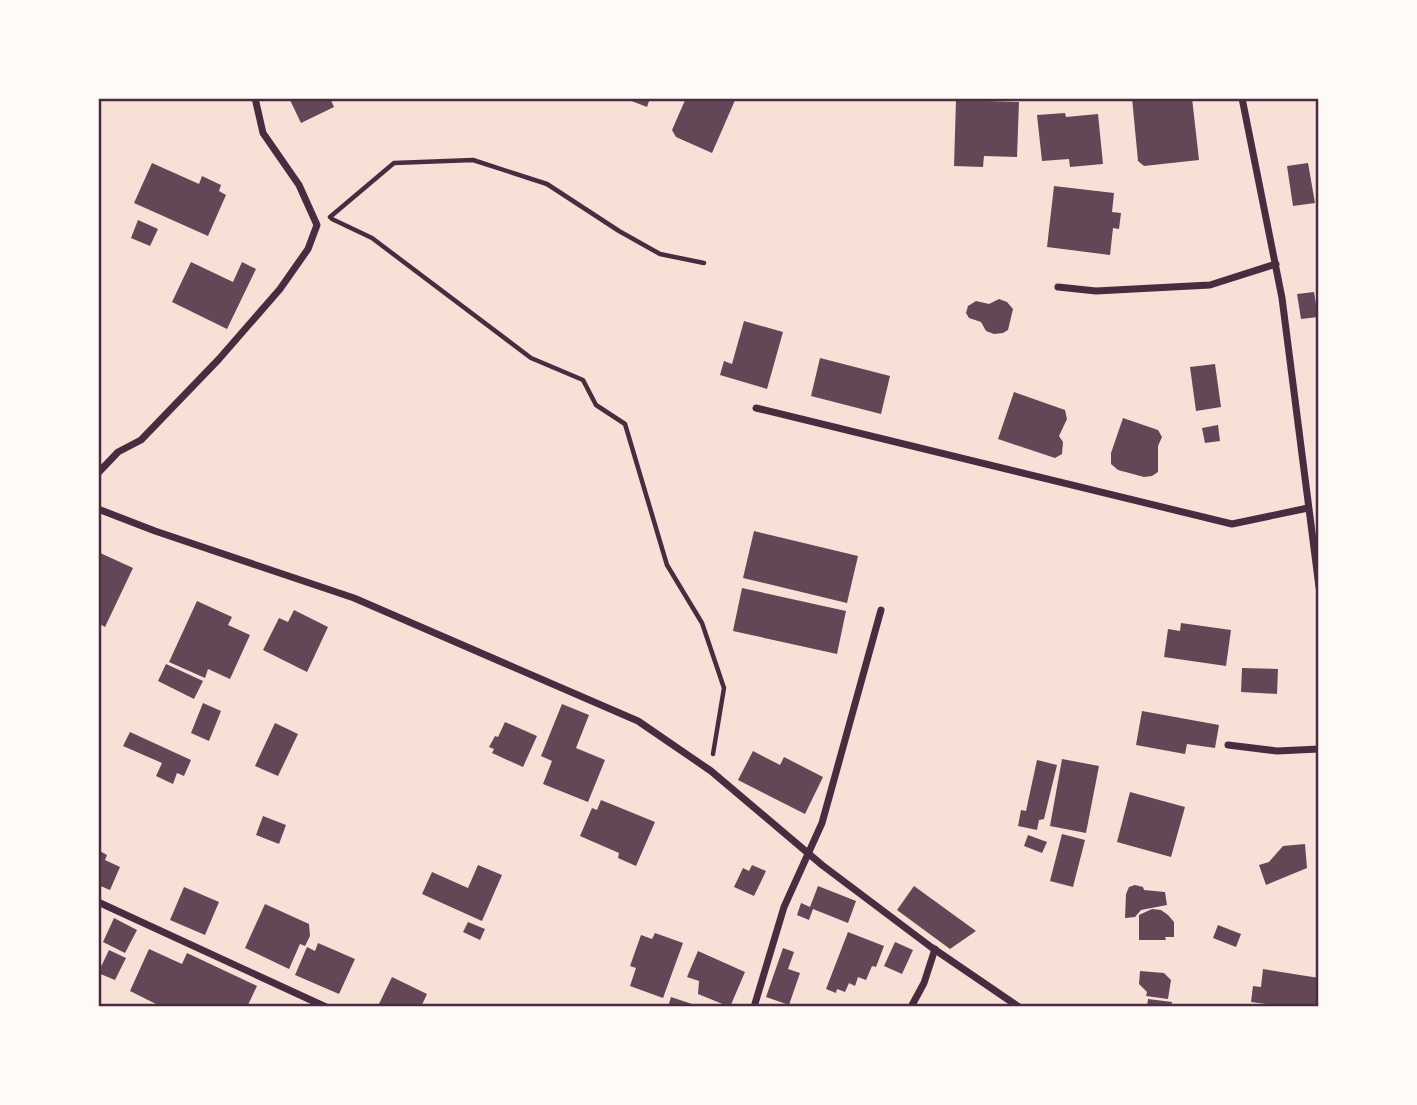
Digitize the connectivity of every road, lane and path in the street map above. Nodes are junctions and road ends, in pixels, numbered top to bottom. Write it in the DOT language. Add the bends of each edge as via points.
graph roads {
  1 [pos="255,98"];
  2 [pos="1242,98"];
  3 [pos="309,208"];
  4 [pos="329,218"];
  5 [pos="704,263"];
  6 [pos="1276,264"];
  7 [pos="1058,287"];
  8 [pos="756,408"];
  9 [pos="98,473"];
  10 [pos="1308,508"];
  11 [pos="98,509"];
  12 [pos="1319,587"];
  13 [pos="881,610"];
  14 [pos="1228,745"];
  15 [pos="1319,750"];
  16 [pos="711,771"];
  17 [pos="807,852"];
  18 [pos="98,902"];
  19 [pos="936,949"];
  20 [pos="326,1007"];
  21 [pos="754,1007"];
  22 [pos="911,1007"];
  23 [pos="1019,1007"];
  1 -- 3 [label="street" via="263,133 299,185"];
  2 -- 6 [label="street"];
  3 -- 4 [label="path"];
  3 -- 9 [label="street" via="317,225 308,249 280,289 141,440 118,453"];
  4 -- 5 [label="path" via="394,163 473,160 547,184 660,254"];
  4 -- 16 [label="path" via="372,238 531,358 583,380 596,405 625,424 667,565 702,623 724,688"];
  6 -- 7 [label="street" via="1210,285"];
  6 -- 10 [label="street"];
  8 -- 10 [label="street" via="1232,524"];
  10 -- 12 [label="street"];
  11 -- 16 [label="street" via="354,598 546,680 638,721"];
  13 -- 17 [label="street" via="822,823"];
  14 -- 15 [label="street"];
  16 -- 17 [label="street"];
  17 -- 19 [label="street"];
  17 -- 21 [label="street" via="784,907"];
  18 -- 20 [label="street"];
  19 -- 22 [label="street"];
  19 -- 23 [label="street"];
}
